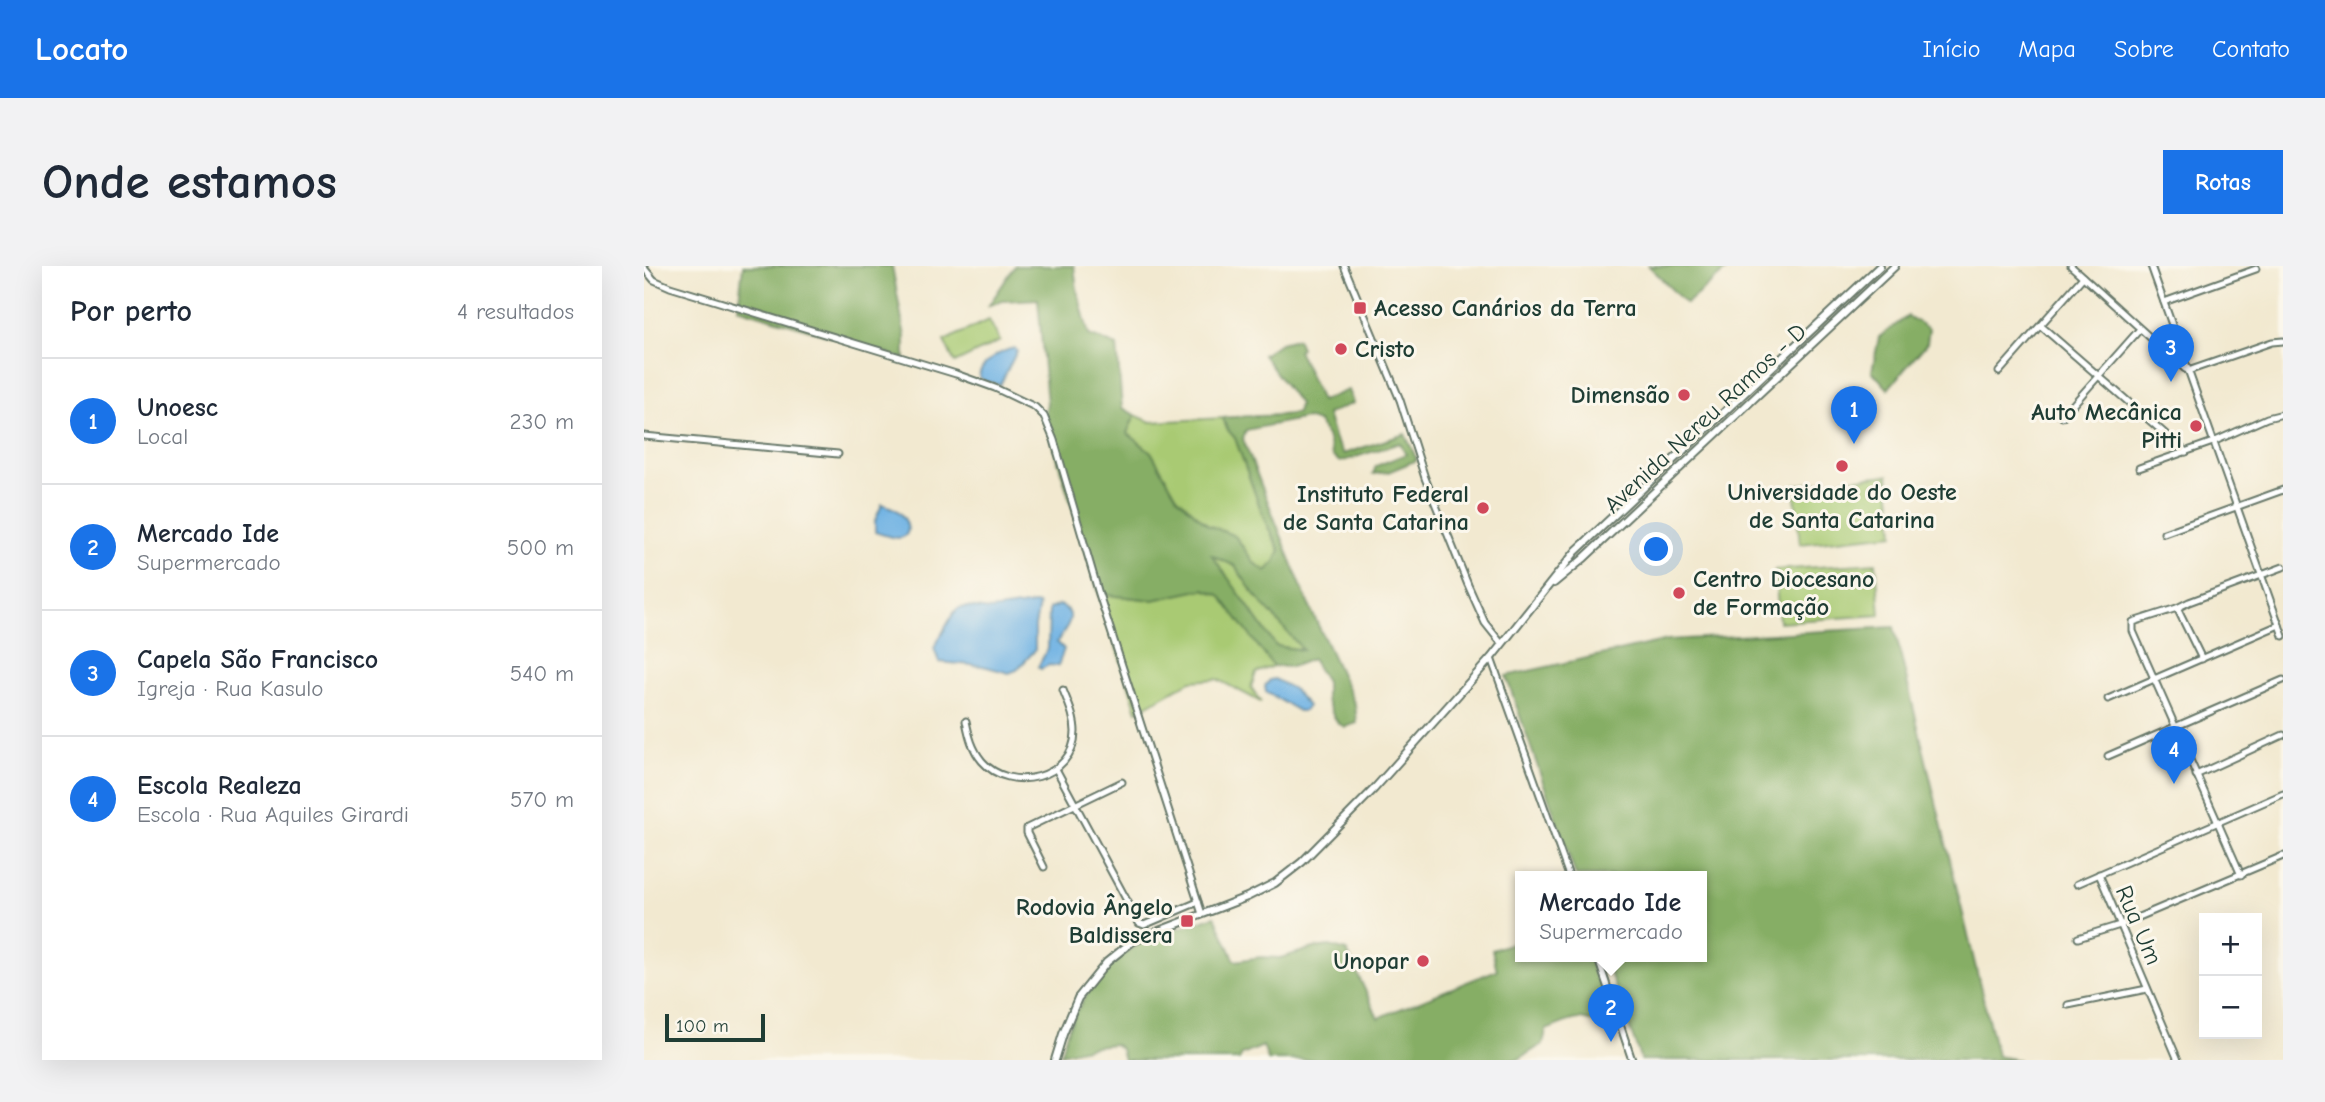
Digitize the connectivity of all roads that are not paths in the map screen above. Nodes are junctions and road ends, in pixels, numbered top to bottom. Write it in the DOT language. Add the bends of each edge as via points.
graph roads {
  1 [pos="1344,266"];
  2 [pos="1880,266"];
  3 [pos="1895,266"];
  4 [pos="2071,266"];
  5 [pos="2151,266"];
  6 [pos="644,268"];
  7 [pos="2256,269"];
  8 [pos="2083,277"];
  9 [pos="2164,302"];
  10 [pos="2041,326"];
  11 [pos="2140,328"];
  12 [pos="2283,341"];
  13 [pos="1772,367"];
  14 [pos="2188,371"];
  15 [pos="1999,372"];
  16 [pos="1780,374"];
  17 [pos="2098,376"];
  18 [pos="2283,414"];
  19 [pos="2062,416"];
  20 [pos="644,436"];
  21 [pos="2213,442"];
  22 [pos="2186,452"];
  23 [pos="838,454"];
  24 [pos="2139,468"];
  25 [pos="2283,490"];
  26 [pos="2236,507"];
  27 [pos="2164,533"];
  28 [pos="2283,567"];
  29 [pos="2261,574"];
  30 [pos="1539,596"];
  31 [pos="2177,608"];
  32 [pos="2279,625"];
  33 [pos="2283,636"];
  34 [pos="1501,643"];
  35 [pos="1491,658"];
  36 [pos="2202,659"];
  37 [pos="2154,680"];
  38 [pos="2283,680"];
  39 [pos="1063,690"];
  40 [pos="2108,699"];
  41 [pos="966,721"];
  42 [pos="2175,728"];
  43 [pos="2283,735"];
  44 [pos="2108,756"];
  45 [pos="1056,769"];
  46 [pos="2196,775"];
  47 [pos="1122,782"];
  48 [pos="2283,794"];
  49 [pos="1073,804"];
  50 [pos="2217,822"];
  51 [pos="2283,856"];
  52 [pos="1045,867"];
  53 [pos="1567,871"];
  54 [pos="2099,874"];
  55 [pos="2241,875"];
  56 [pos="2077,884"];
  57 [pos="1198,902"];
  58 [pos="1202,915"];
  59 [pos="2120,925"];
  60 [pos="2078,938"];
  61 [pos="1599,962"];
  62 [pos="2147,989"];
  63 [pos="2068,1005"];
  64 [pos="1055,1060"];
  65 [pos="1632,1060"];
  66 [pos="2178,1060"];
  1 -- 34 [label="street" via="1400,400 1468,585 1485,624"];
  2 -- 13 [label="street, Avenida Nereu Ramos - D"];
  3 -- 16 [label="street, Avenida Nereu Ramos - D"];
  4 -- 8 [label="street"];
  5 -- 9 [label="street"];
  6 -- 57 [label="street" via="670,287 973,380 1035,407 1044,416"];
  7 -- 9 [label="street"];
  8 -- 10 [label="street"];
  8 -- 11 [label="street"];
  9 -- 14 [label="street"];
  10 -- 15 [label="street"];
  10 -- 17 [label="street"];
  11 -- 14 [label="street"];
  11 -- 17 [label="street"];
  12 -- 14 [label="street"];
  13 -- 16 [label="street"];
  13 -- 30 [label="street, Avenida Nereu Ramos - D" via="1576,551"];
  14 -- 21 [label="street"];
  16 -- 30 [label="street, Avenida Nereu Ramos - D"];
  17 -- 19 [label="street"];
  17 -- 22 [label="street"];
  18 -- 21 [label="street"];
  20 -- 23 [label="street"];
  21 -- 22 [label="street"];
  21 -- 26 [label="street"];
  22 -- 24 [label="street"];
  25 -- 26 [label="street"];
  26 -- 27 [label="street"];
  26 -- 29 [label="street"];
  28 -- 29 [label="street"];
  29 -- 31 [label="street"];
  29 -- 32 [label="street"];
  30 -- 34 [label="street, Avenida Nereu Ramos - D"];
  31 -- 36 [label="street"];
  31 -- 37 [label="street" via="2133,622"];
  32 -- 33 [label="street"];
  32 -- 36 [label="street"];
  34 -- 35 [label="street, Avenida Nereu Ramos - D"];
  35 -- 53 [label="street"];
  35 -- 58 [label="street" via="1367,797 1302,862 1275,883"];
  36 -- 37 [label="street"];
  37 -- 40 [label="street"];
  37 -- 42 [label="street"];
  38 -- 42 [label="street"];
  39 -- 45 [label="street" via="1075,734"];
  41 -- 45 [label="street" via="975,752 1003,777 1031,779"];
  42 -- 44 [label="street"];
  42 -- 46 [label="street"];
  43 -- 46 [label="street"];
  45 -- 49 [label="street"];
  46 -- 50 [label="street"];
  47 -- 49 [label="street"];
  48 -- 50 [label="street"];
  49 -- 52 [label="street" via="1027,828"];
  49 -- 57 [label="street" via="1139,923 1144,925"];
  50 -- 54 [label="street"];
  50 -- 55 [label="street"];
  51 -- 55 [label="street"];
  54 -- 56 [label="street"];
  54 -- 59 [label="street, Rua Um"];
  55 -- 59 [label="street"];
  57 -- 58 [label="street"];
  58 -- 64 [label="street" via="1133,941 1107,962 1078,998"];
  59 -- 60 [label="street"];
  59 -- 62 [label="street, Rua Um"];
  61 -- 65 [label="street"];
  62 -- 63 [label="street"];
  62 -- 66 [label="street, Rua Um"];
}
